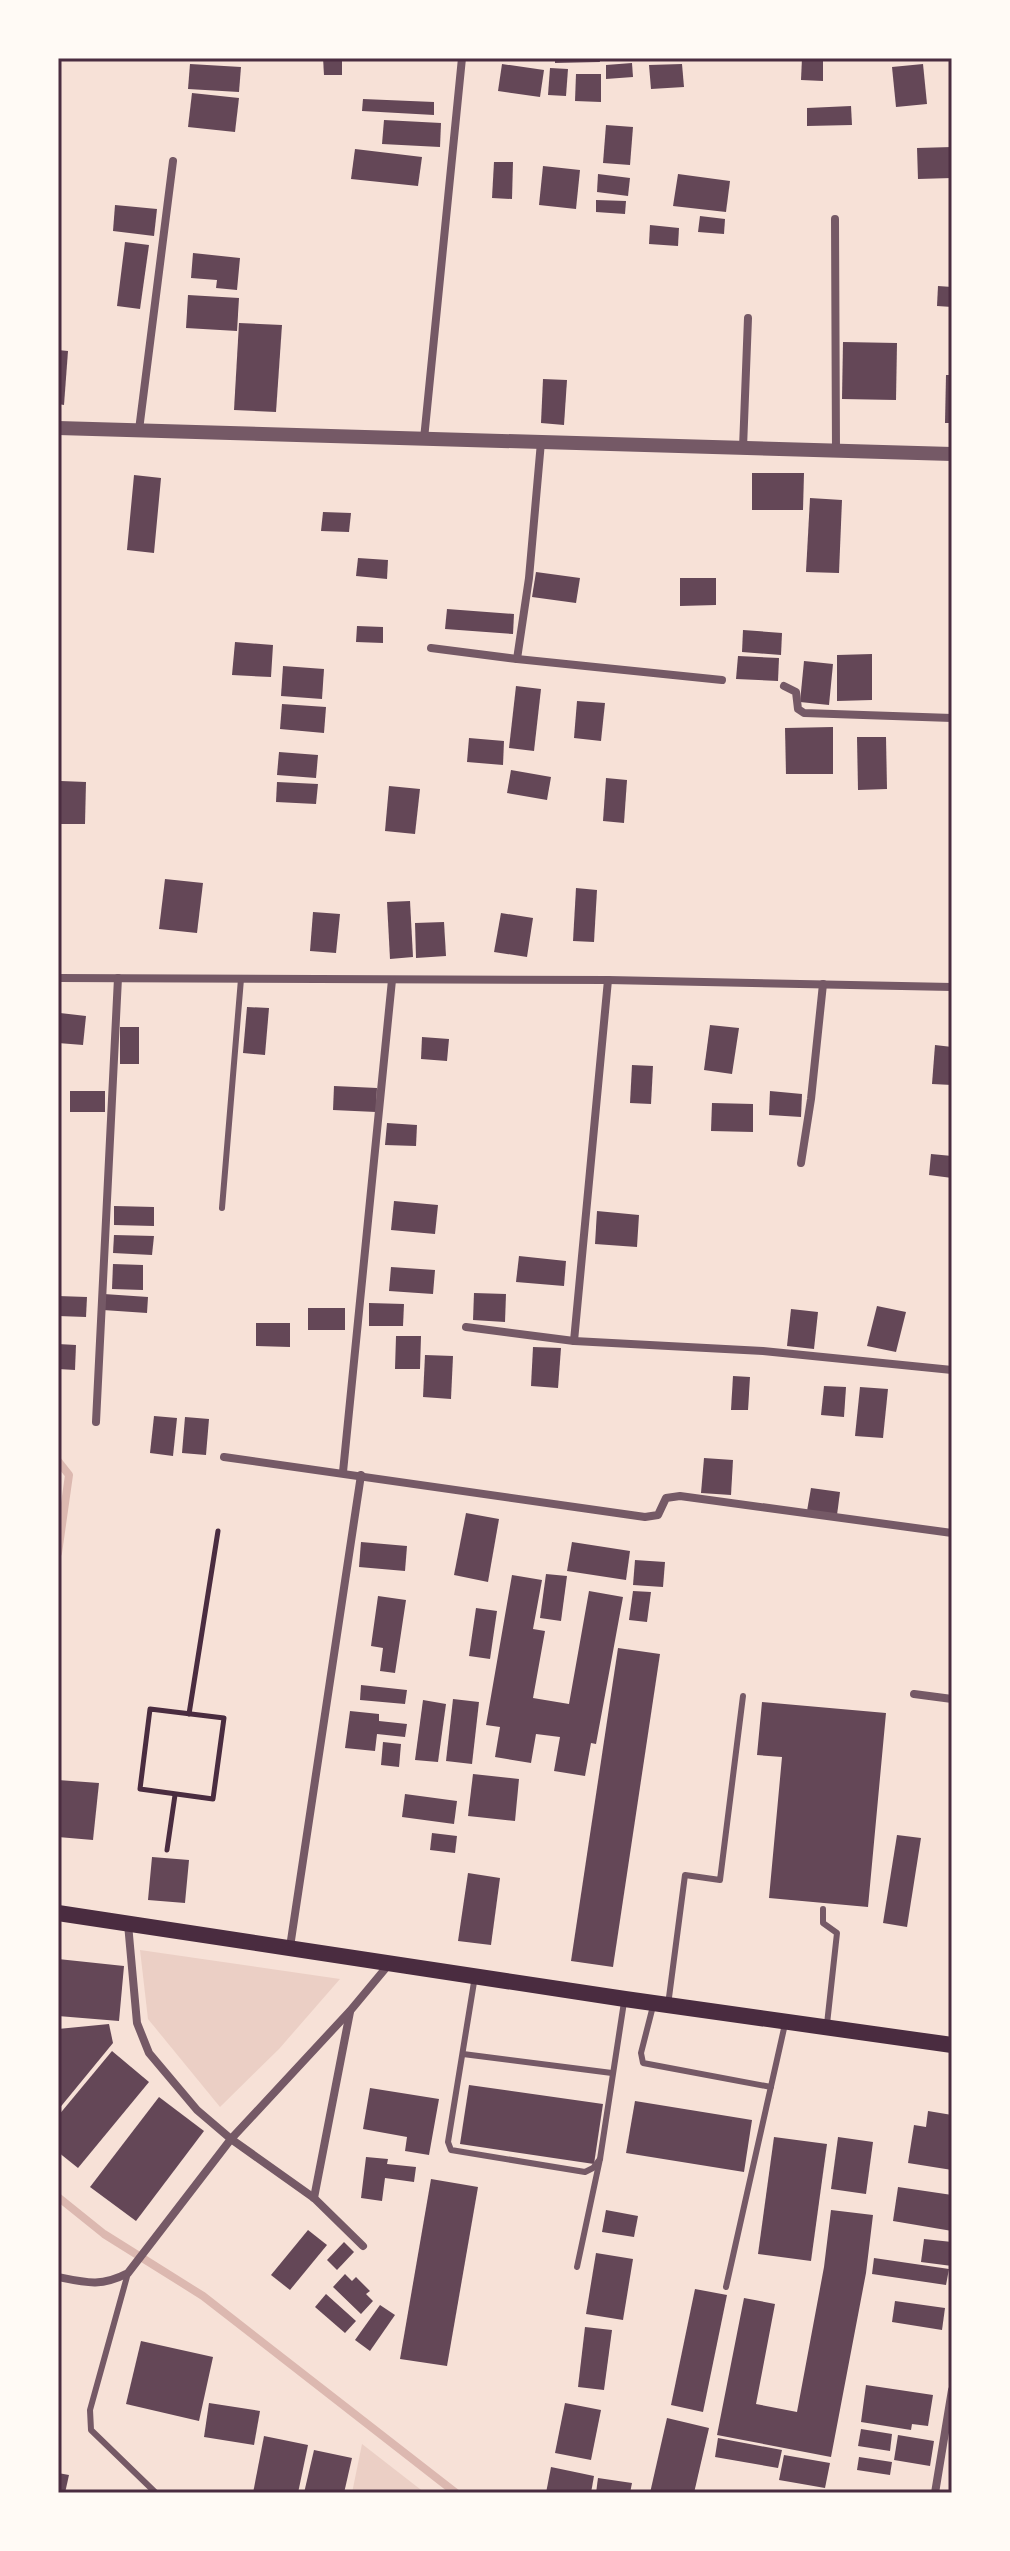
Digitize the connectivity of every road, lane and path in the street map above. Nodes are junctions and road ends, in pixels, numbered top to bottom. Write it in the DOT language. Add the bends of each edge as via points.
graph roads {
  1 [pos="462,58"];
  2 [pos="173,161"];
  3 [pos="835,219"];
  4 [pos="748,318"];
  5 [pos="58,428"];
  6 [pos="139,430"];
  7 [pos="424,439"];
  8 [pos="541,442"];
  9 [pos="743,448"];
  10 [pos="836,451"];
  11 [pos="952,454"];
  12 [pos="431,648"];
  13 [pos="517,659"];
  14 [pos="722,680"];
  15 [pos="784,686"];
  16 [pos="952,718"];
  17 [pos="58,978"];
  18 [pos="118,978"];
  19 [pos="241,979"];
  20 [pos="392,980"];
  21 [pos="608,980"];
  22 [pos="823,984"];
  23 [pos="952,987"];
  24 [pos="801,1163"];
  25 [pos="222,1208"];
  26 [pos="466,1327"];
  27 [pos="574,1341"];
  28 [pos="952,1370"];
  29 [pos="96,1422"];
  30 [pos="224,1457"];
  31 [pos="343,1472"];
  32 [pos="361,1475"];
  33 [pos="218,1531"];
  34 [pos="952,1533"];
  35 [pos="914,1694"];
  36 [pos="743,1696"];
  37 [pos="952,1699"];
  38 [pos="189,1714"];
  39 [pos="175,1795"];
  40 [pos="167,1850"];
  41 [pos="823,1909"];
  42 [pos="58,1913"];
  43 [pos="128,1924"];
  44 [pos="290,1947"];
  45 [pos="391,1962"];
  46 [pos="475,1976"];
  47 [pos="625,1999"];
  48 [pos="661,2004"];
  49 [pos="350,2011"];
  50 [pos="785,2021"];
  51 [pos="827,2027"];
  52 [pos="952,2045"];
  53 [pos="463,2054"];
  54 [pos="612,2073"];
  55 [pos="771,2087"];
  56 [pos="231,2139"];
  57 [pos="600,2159"];
  58 [pos="314,2198"];
  59 [pos="363,2246"];
  60 [pos="577,2267"];
  61 [pos="128,2273"];
  62 [pos="58,2277"];
  63 [pos="726,2287"];
  64 [pos="952,2390"];
  65 [pos="156,2493"];
  66 [pos="935,2493"];
  1 -- 7 [label="street"];
  2 -- 6 [label="street"];
  3 -- 10 [label="street"];
  4 -- 9 [label="street"];
  5 -- 6 [label="street"];
  6 -- 7 [label="street"];
  7 -- 8 [label="street"];
  8 -- 9 [label="street"];
  8 -- 13 [label="street"];
  9 -- 10 [label="street"];
  10 -- 11 [label="street"];
  12 -- 13 [label="street"];
  13 -- 14 [label="street"];
  15 -- 16 [label="street" via="796,692 798,709 804,713"];
  17 -- 18 [label="street"];
  18 -- 19 [label="street"];
  18 -- 29 [label="street"];
  19 -- 20 [label="street"];
  19 -- 25 [label="lane"];
  20 -- 21 [label="street"];
  20 -- 31 [label="street"];
  21 -- 22 [label="street"];
  21 -- 27 [label="street"];
  22 -- 23 [label="street"];
  22 -- 24 [label="street"];
  26 -- 27 [label="street"];
  27 -- 28 [label="street" via="763,1351"];
  30 -- 31 [label="street"];
  31 -- 32 [label="street"];
  32 -- 34 [label="street" via="645,1517 658,1515 666,1498 674,1495"];
  32 -- 44 [label="street"];
  33 -- 38 [label="path"];
  35 -- 37 [label="street"];
  36 -- 48 [label="lane" via="720,1880 685,1875"];
  38 -- 39 [label="path" via="224,1718 213,1799"];
  38 -- 39 [label="path" via="150,1709 140,1789"];
  39 -- 40 [label="path"];
  41 -- 51 [label="lane" via="823,1923 837,1933"];
  42 -- 43 [label="main road"];
  43 -- 44 [label="main road"];
  43 -- 56 [label="street" via="137,2023 149,2053 197,2110"];
  44 -- 45 [label="main road"];
  45 -- 46 [label="main road"];
  45 -- 49 [label="street"];
  46 -- 47 [label="main road"];
  46 -- 53 [label="lane"];
  47 -- 48 [label="main road"];
  47 -- 54 [label="lane"];
  48 -- 50 [label="main road"];
  48 -- 55 [label="lane" via="641,2053 643,2063"];
  49 -- 56 [label="street"];
  49 -- 58 [label="street"];
  50 -- 51 [label="main road"];
  50 -- 55 [label="lane"];
  51 -- 52 [label="main road"];
  53 -- 54 [label="lane"];
  53 -- 57 [label="lane" via="451,2150 585,2172"];
  54 -- 57 [label="lane"];
  55 -- 63 [label="lane"];
  56 -- 58 [label="street"];
  56 -- 61 [label="street"];
  57 -- 60 [label="lane"];
  58 -- 59 [label="street"];
  61 -- 62 [label="street" via="109,2283 92,2284"];
  61 -- 65 [label="lane" via="90,2410 91,2430"];
  64 -- 66 [label="street"];
}
